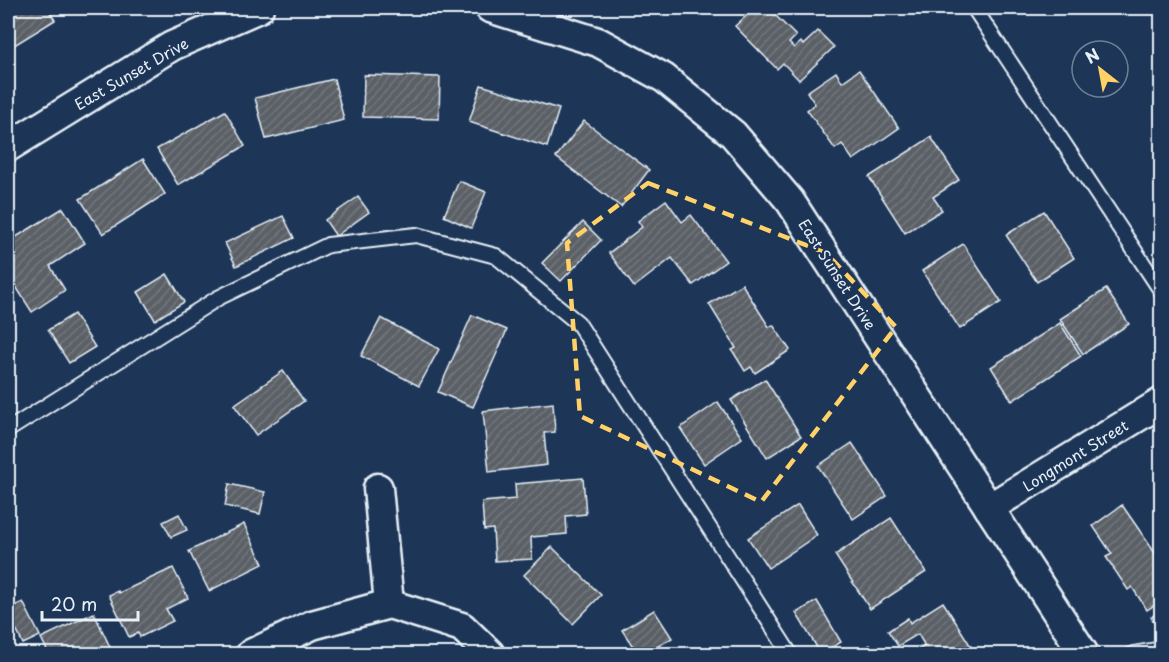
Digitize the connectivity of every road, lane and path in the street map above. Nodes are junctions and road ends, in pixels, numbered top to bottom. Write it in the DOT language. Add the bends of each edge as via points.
graph roads {
  1 [pos="259,8"];
  2 [pos="490,8"];
  3 [pos="974,8"];
  4 [pos="520,12"];
  5 [pos="8,147"];
  6 [pos="1161,292"];
  7 [pos="1161,402"];
  8 [pos="8,430"];
  9 [pos="378,488"];
  10 [pos="989,508"];
  11 [pos="389,604"];
  12 [pos="1161,649"];
  13 [pos="251,654"];
  14 [pos="490,654"];
  15 [pos="790,654"];
  16 [pos="1084,654"];
  17 [pos="1133,654"];
  1 -- 5 [label="street, East Sunset Drive" via="172,46"];
  2 -- 4 [label="street, East Sunset Drive"];
  3 -- 6 [label="lane"];
  4 -- 10 [label="street, East Sunset Drive" via="598,42 664,78 733,134 790,201"];
  7 -- 10 [label="street, Longmont Street"];
  8 -- 15 [label="lane" via="218,298 328,245 416,235 496,256 578,323"];
  9 -- 11 [label="street"];
  10 -- 16 [label="street, East Sunset Drive"];
  11 -- 13 [label="street" via="312,625"];
  11 -- 14 [label="street" via="462,627"];
  12 -- 17 [label="lane"];
}
